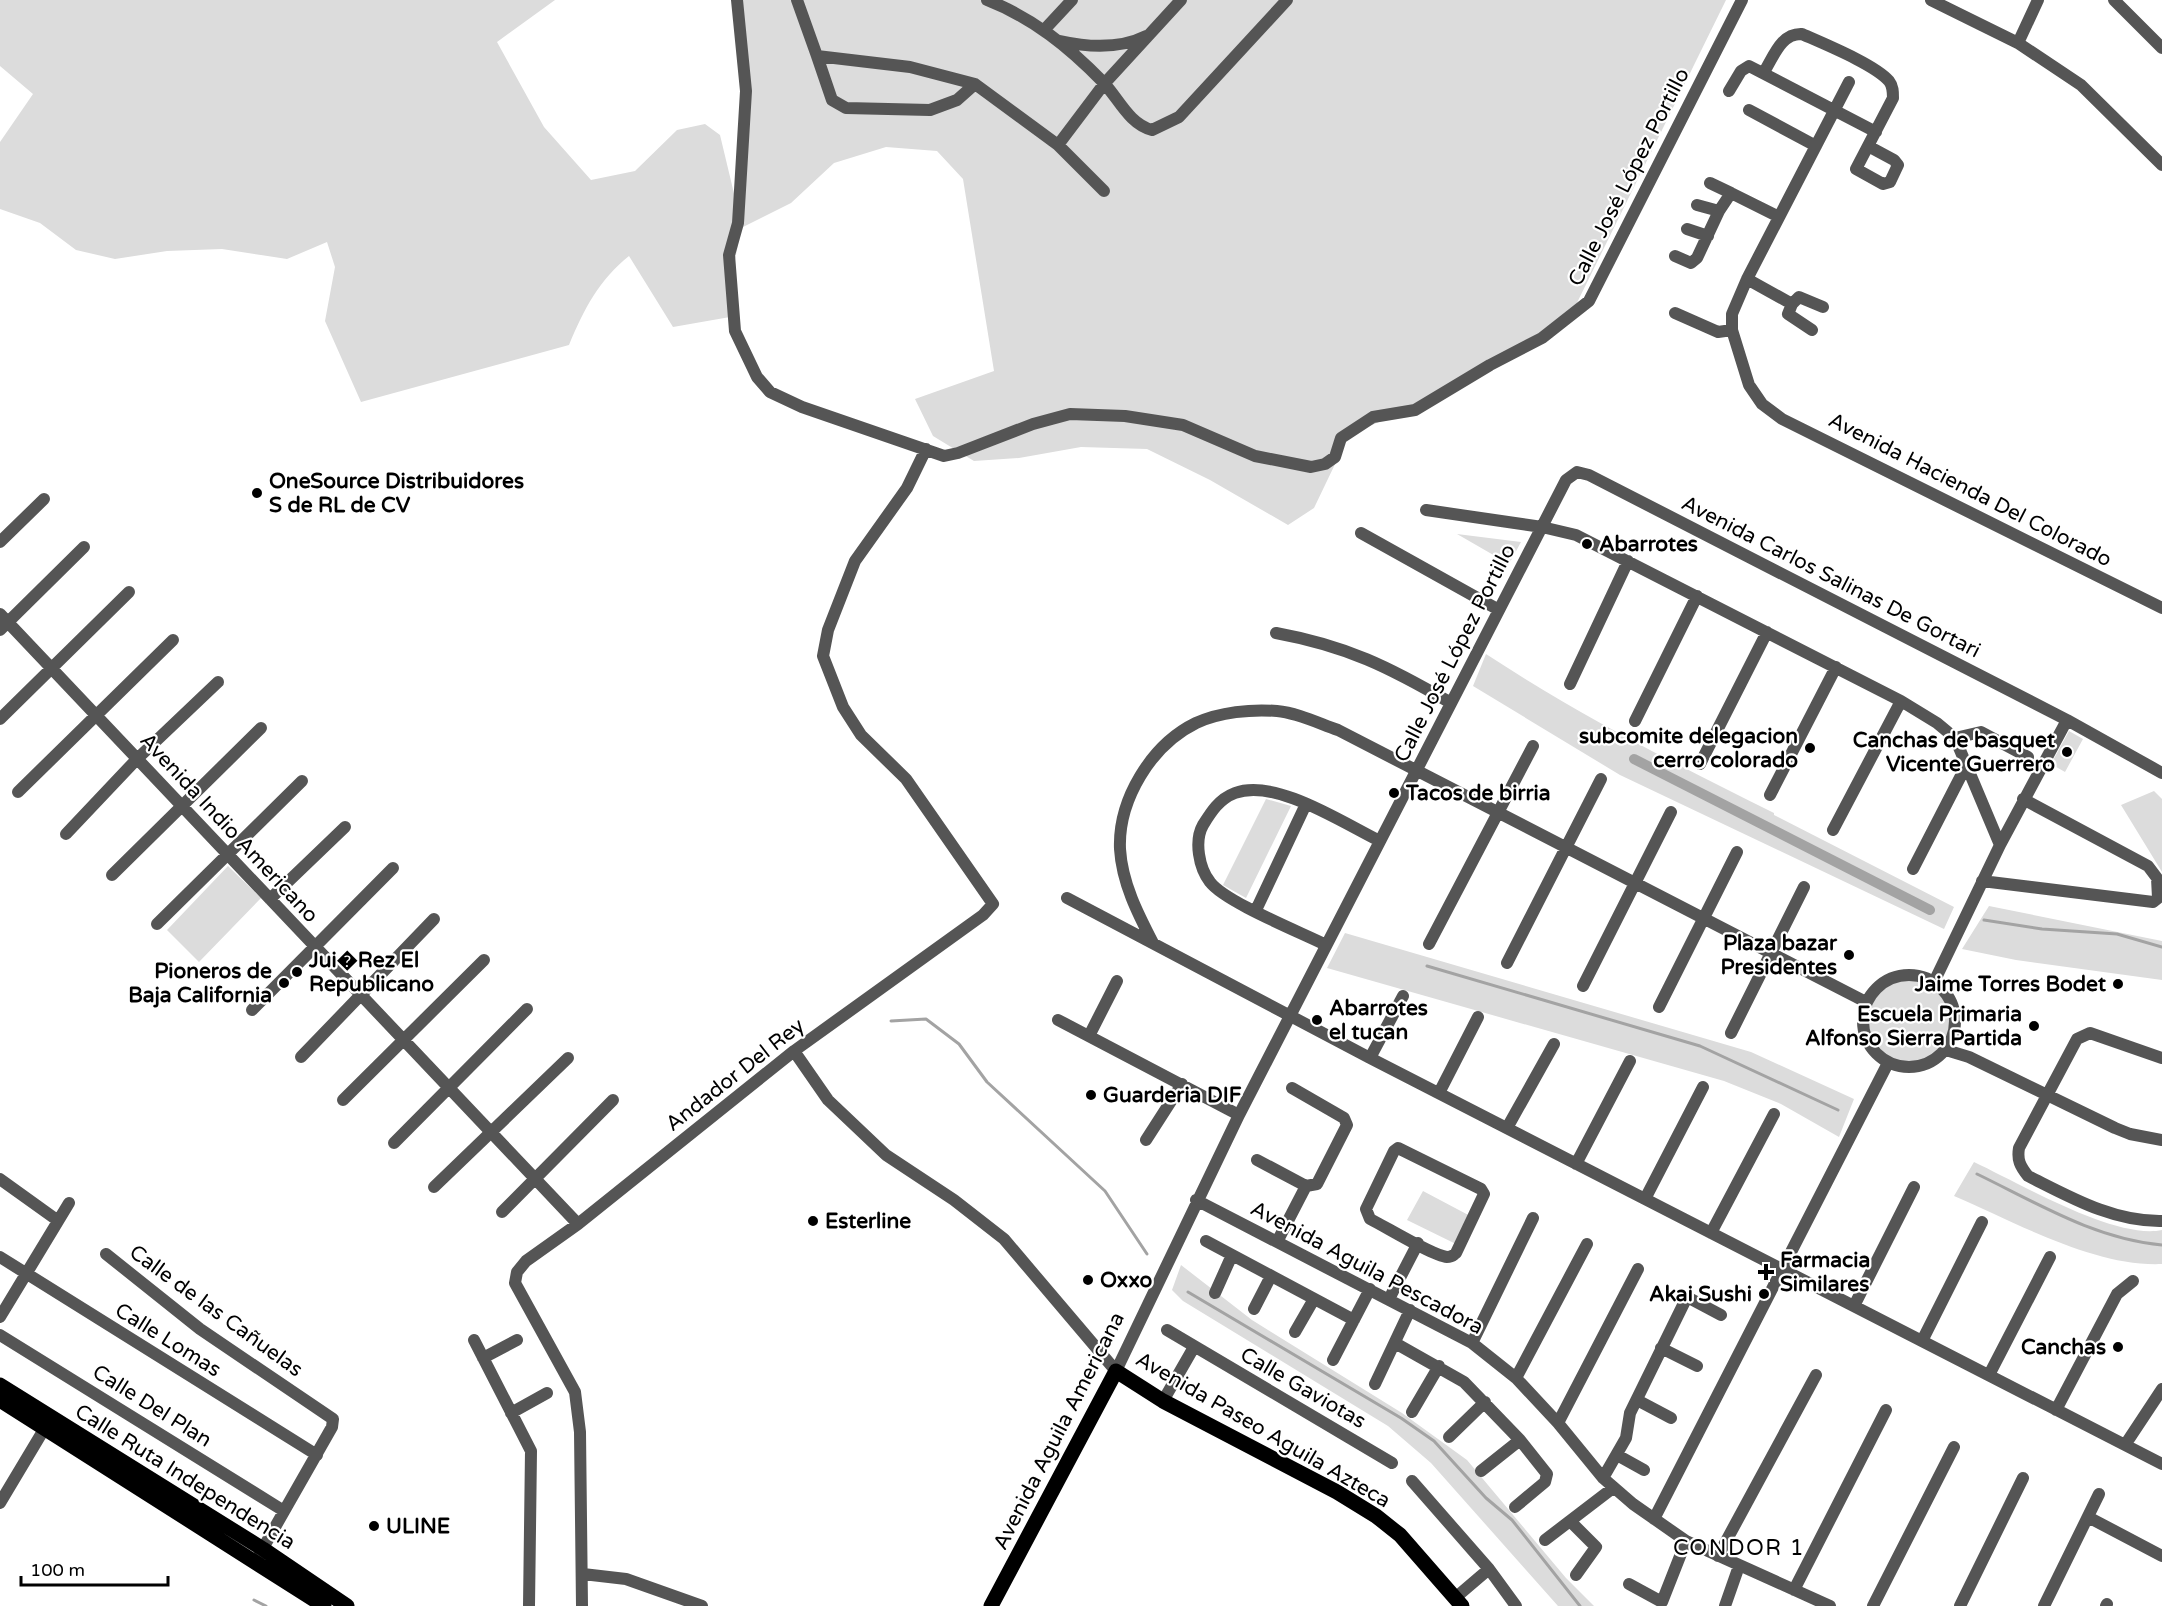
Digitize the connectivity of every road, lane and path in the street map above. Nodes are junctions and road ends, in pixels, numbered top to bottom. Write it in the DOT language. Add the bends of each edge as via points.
graph roads {
  1 [pos="736,0"];
  2 [pos="797,0"];
  3 [pos="987,0"];
  4 [pos="1072,0"];
  5 [pos="1181,0"];
  6 [pos="1287,0"];
  7 [pos="1742,0"];
  8 [pos="1931,0"];
  9 [pos="2038,0"];
  10 [pos="2114,0"];
  11 [pos="1045,29"];
  12 [pos="1149,34"];
  13 [pos="1057,40"];
  14 [pos="2018,42"];
  15 [pos="2162,48"];
  16 [pos="817,56"];
  17 [pos="1764,72"];
  18 [pos="1849,82"];
  19 [pos="975,84"];
  20 [pos="1104,84"];
  21 [pos="1730,91"];
  22 [pos="1749,110"];
  23 [pos="1834,110"];
  24 [pos="1876,132"];
  25 [pos="1058,145"];
  26 [pos="1816,146"];
  27 [pos="1868,146"];
  28 [pos="2162,165"];
  29 [pos="1710,183"];
  30 [pos="1104,191"];
  31 [pos="1731,193"];
  32 [pos="1697,205"];
  33 [pos="1719,211"];
  34 [pos="1779,217"];
  35 [pos="1687,229"];
  36 [pos="1708,236"];
  37 [pos="1675,256"];
  38 [pos="1747,279"];
  39 [pos="1792,304"];
  40 [pos="1823,307"];
  41 [pos="1675,313"];
  42 [pos="1732,330"];
  43 [pos="1812,330"];
  44 [pos="926,448"];
  45 [pos="1577,472"];
  46 [pos="44,499"];
  47 [pos="1426,510"];
  48 [pos="1542,527"];
  49 [pos="1361,533"];
  50 [pos="0,542"];
  51 [pos="84,547"];
  52 [pos="1628,561"];
  53 [pos="129,592"];
  54 [pos="1697,596"];
  55 [pos="2162,608"];
  56 [pos="1499,610"];
  57 [pos="2,622"];
  58 [pos="1767,632"];
  59 [pos="1276,633"];
  60 [pos="173,640"];
  61 [pos="50,667"];
  62 [pos="1836,667"];
  63 [pos="218,682"];
  64 [pos="1570,684"];
  65 [pos="1901,701"];
  66 [pos="1451,703"];
  67 [pos="94,714"];
  68 [pos="0,720"];
  69 [pos="2067,720"];
  70 [pos="1635,721"];
  71 [pos="261,728"];
  72 [pos="1955,738"];
  73 [pos="1533,746"];
  74 [pos="2028,757"];
  75 [pos="137,759"];
  76 [pos="1967,764"];
  77 [pos="1700,765"];
  78 [pos="1416,771"];
  79 [pos="2162,773"];
  80 [pos="1601,779"];
  81 [pos="302,782"];
  82 [pos="18,792"];
  83 [pos="1770,795"];
  84 [pos="2023,799"];
  85 [pos="1306,804"];
  86 [pos="181,806"];
  87 [pos="1671,812"];
  88 [pos="1498,813"];
  89 [pos="345,827"];
  90 [pos="1833,830"];
  91 [pos="66,834"];
  92 [pos="1380,841"];
  93 [pos="2000,845"];
  94 [pos="1566,848"];
  95 [pos="1737,852"];
  96 [pos="228,854"];
  97 [pos="393,868"];
  98 [pos="1913,869"];
  99 [pos="112,875"];
  100 [pos="1982,881"];
  101 [pos="1635,883"];
  102 [pos="1804,887"];
  103 [pos="1067,898"];
  104 [pos="270,899"];
  105 [pos="1256,910"];
  106 [pos="1704,918"];
  107 [pos="434,919"];
  108 [pos="157,924"];
  109 [pos="1153,943"];
  110 [pos="1429,944"];
  111 [pos="1326,945"];
  112 [pos="315,947"];
  113 [pos="1771,953"];
  114 [pos="484,960"];
  115 [pos="1507,963"];
  116 [pos="1117,981"];
  117 [pos="1934,982"];
  118 [pos="1583,986"];
  119 [pos="361,995"];
  120 [pos="1403,996"];
  121 [pos="1866,1002"];
  122 [pos="1659,1007"];
  123 [pos="527,1009"];
  124 [pos="252,1010"];
  125 [pos="1290,1016"];
  126 [pos="1478,1017"];
  127 [pos="1058,1020"];
  128 [pos="1731,1033"];
  129 [pos="1089,1036"];
  130 [pos="403,1040"];
  131 [pos="1554,1044"];
  132 [pos="1946,1050"];
  133 [pos="794,1051"];
  134 [pos="301,1057"];
  135 [pos="568,1058"];
  136 [pos="1370,1058"];
  137 [pos="2162,1058"];
  138 [pos="1630,1061"];
  139 [pos="1888,1063"];
  140 [pos="1182,1084"];
  141 [pos="1704,1087"];
  142 [pos="449,1088"];
  143 [pos="1292,1088"];
  144 [pos="1438,1093"];
  145 [pos="2046,1096"];
  146 [pos="343,1100"];
  147 [pos="613,1100"];
  148 [pos="1774,1114"];
  149 [pos="1239,1115"];
  150 [pos="1507,1128"];
  151 [pos="491,1132"];
  152 [pos="1146,1140"];
  153 [pos="2162,1140"];
  154 [pos="394,1143"];
  155 [pos="1257,1160"];
  156 [pos="1576,1164"];
  157 [pos="534,1178"];
  158 [pos="0,1179"];
  159 [pos="1306,1186"];
  160 [pos="1914,1186"];
  161 [pos="434,1187"];
  162 [pos="1645,1199"];
  163 [pos="1196,1200"];
  164 [pos="69,1203"];
  165 [pos="502,1212"];
  166 [pos="1533,1218"];
  167 [pos="57,1220"];
  168 [pos="2162,1221"];
  169 [pos="1982,1222"];
  170 [pos="578,1224"];
  171 [pos="1711,1233"];
  172 [pos="1206,1241"];
  173 [pos="1277,1242"];
  174 [pos="1418,1243"];
  175 [pos="1587,1244"];
  176 [pos="106,1254"];
  177 [pos="1232,1255"];
  178 [pos="0,1257"];
  179 [pos="2050,1257"];
  180 [pos="1638,1269"];
  181 [pos="1783,1270"];
  182 [pos="25,1273"];
  183 [pos="1271,1276"];
  184 [pos="2133,1281"];
  185 [pos="1370,1289"];
  186 [pos="1215,1293"];
  187 [pos="1314,1299"];
  188 [pos="1389,1299"];
  189 [pos="1854,1306"];
  190 [pos="1254,1309"];
  191 [pos="1410,1310"];
  192 [pos="1721,1315"];
  193 [pos="0,1317"];
  194 [pos="1354,1320"];
  195 [pos="1167,1330"];
  196 [pos="1295,1332"];
  197 [pos="0,1335"];
  198 [pos="474,1340"];
  199 [pos="517,1340"];
  200 [pos="1922,1341"];
  201 [pos="1395,1343"];
  202 [pos="1472,1343"];
  203 [pos="1194,1347"];
  204 [pos="1660,1348"];
  205 [pos="483,1359"];
  206 [pos="1333,1360"];
  207 [pos="1438,1366"];
  208 [pos="1697,1366"];
  209 [pos="1116,1371"];
  210 [pos="1816,1375"];
  211 [pos="1989,1375"];
  212 [pos="1516,1378"];
  213 [pos="1376,1384"];
  214 [pos="0,1385"];
  215 [pos="2162,1389"];
  216 [pos="547,1393"];
  217 [pos="0,1400"];
  218 [pos="1637,1400"];
  219 [pos="1164,1401"];
  220 [pos="1485,1402"];
  221 [pos="1886,1410"];
  222 [pos="2056,1410"];
  223 [pos="1412,1412"];
  224 [pos="512,1413"];
  225 [pos="1671,1418"];
  226 [pos="48,1422"];
  227 [pos="1558,1423"];
  228 [pos="1449,1437"];
  229 [pos="1520,1440"];
  230 [pos="2124,1445"];
  231 [pos="1954,1447"];
  232 [pos="317,1455"];
  233 [pos="1617,1455"];
  234 [pos="1392,1463"];
  235 [pos="2162,1464"];
  236 [pos="1644,1470"];
  237 [pos="1481,1471"];
  238 [pos="1603,1478"];
  239 [pos="2024,1478"];
  240 [pos="1412,1481"];
  241 [pos="1613,1488"];
  242 [pos="2099,1494"];
  243 [pos="0,1503"];
  244 [pos="1515,1507"];
  245 [pos="284,1511"];
  246 [pos="2088,1517"];
  247 [pos="1654,1519"];
  248 [pos="1570,1521"];
  249 [pos="1545,1540"];
  250 [pos="1686,1541"];
  251 [pos="260,1555"];
  252 [pos="1718,1556"];
  253 [pos="2162,1556"];
  254 [pos="1739,1566"];
  255 [pos="1489,1569"];
  256 [pos="583,1574"];
  257 [pos="1576,1575"];
  258 [pos="1629,1584"];
  259 [pos="1794,1590"];
  260 [pos="1459,1602"];
  261 [pos="324,1606"];
  262 [pos="346,1606"];
  263 [pos="529,1606"];
  264 [pos="582,1606"];
  265 [pos="702,1606"];
  266 [pos="992,1606"];
  267 [pos="1516,1606"];
  268 [pos="1725,1606"];
  269 [pos="1830,1606"];
  270 [pos="1873,1606"];
  271 [pos="1960,1606"];
  272 [pos="2044,1606"];
  1 -- 44 [label="street, Calle José López Portillo" via="746,91 738,223 729,255 735,331 757,377 770,392 802,407"];
  2 -- 16 [label="street"];
  3 -- 11 [label="street" via="1014,10"];
  4 -- 11 [label="street"];
  5 -- 12 [label="street"];
  6 -- 20 [label="street" via="1179,117 1152,130 1136,123"];
  7 -- 44 [label="street, Calle José López Portillo" via="1589,301 1542,338 1415,410 1373,417 1341,438 1335,457 1325,464 1311,467 1255,456 1183,425 1114,415 1071,414 944,456"];
  8 -- 14 [label="street"];
  9 -- 14 [label="street"];
  10 -- 15 [label="street"];
  11 -- 13 [label="street"];
  12 -- 13 [label="street" via="1128,43 1089,46"];
  12 -- 20 [label="street"];
  13 -- 20 [label="street"];
  14 -- 28 [label="street" via="2081,85"];
  16 -- 19 [label="street" via="910,67"];
  16 -- 19 [label="street" via="832,100 846,108 930,110 957,100"];
  17 -- 21 [label="street" via="1749,66 1741,71"];
  17 -- 23 [label="street"];
  17 -- 24 [label="street" via="1784,38 1792,33 1861,62 1889,80 1893,90 1893,98"];
  18 -- 23 [label="street"];
  19 -- 25 [label="street"];
  20 -- 25 [label="street"];
  22 -- 26 [label="street"];
  23 -- 24 [label="street"];
  23 -- 26 [label="street"];
  24 -- 27 [label="street"];
  25 -- 30 [label="street"];
  26 -- 34 [label="street"];
  29 -- 31 [label="street"];
  31 -- 33 [label="street"];
  31 -- 34 [label="street"];
  32 -- 33 [label="street"];
  33 -- 36 [label="street"];
  34 -- 38 [label="street"];
  35 -- 36 [label="street"];
  36 -- 37 [label="street" via="1691,263"];
  38 -- 39 [label="street"];
  38 -- 42 [label="street" via="1732,314"];
  39 -- 40 [label="street" via="1804,297"];
  39 -- 43 [label="street" via="1788,314"];
  41 -- 42 [label="street" via="1718,332"];
  42 -- 55 [label="street, Avenida Hacienda Del Colorado" via="1749,385 1762,404 1790,422"];
  44 -- 133 [label="street, Andador Del Rey" via="907,488 855,561 828,630 823,656 843,707 861,735 906,779 992,899 992,908"];
  45 -- 48 [label="street, Calle José López Portillo" via="1566,480"];
  45 -- 69 [label="street, Avenida Carlos Salinas De Gortari"];
  46 -- 50 [label="street"];
  47 -- 48 [label="street"];
  48 -- 52 [label="street" via="1576,535"];
  48 -- 56 [label="street, Calle José López Portillo"];
  49 -- 56 [label="street"];
  51 -- 57 [label="street"];
  52 -- 54 [label="street"];
  52 -- 64 [label="street"];
  53 -- 61 [label="street"];
  54 -- 58 [label="street"];
  54 -- 70 [label="street"];
  56 -- 66 [label="street, Calle José López Portillo"];
  57 -- 61 [label="street, Avenida Indio Americano"];
  58 -- 62 [label="street"];
  58 -- 77 [label="street"];
  59 -- 66 [label="street" via="1318,641 1363,656"];
  60 -- 67 [label="street"];
  61 -- 67 [label="street, Avenida Indio Americano"];
  61 -- 68 [label="street"];
  62 -- 65 [label="street"];
  62 -- 83 [label="street"];
  63 -- 75 [label="street"];
  65 -- 72 [label="street"];
  65 -- 90 [label="street"];
  66 -- 78 [label="street, Calle José López Portillo"];
  67 -- 75 [label="street, Avenida Indio Americano"];
  67 -- 82 [label="street"];
  69 -- 79 [label="street, Avenida Carlos Salinas De Gortari"];
  69 -- 84 [label="street"];
  71 -- 86 [label="street"];
  72 -- 74 [label="street" via="1981,732"];
  72 -- 76 [label="street"];
  73 -- 88 [label="street"];
  75 -- 86 [label="street, Avenida Indio Americano"];
  75 -- 91 [label="street"];
  76 -- 93 [label="street"];
  76 -- 98 [label="street"];
  78 -- 88 [label="street"];
  78 -- 92 [label="street, Calle José López Portillo"];
  78 -- 109 [label="street" via="1338,730 1278,711 1236,712 1195,724 1174,738 1144,769 1128,799 1120,830 1128,888"];
  80 -- 94 [label="street"];
  81 -- 96 [label="street"];
  84 -- 93 [label="street"];
  84 -- 100 [label="street" via="2148,866 2157,878 2158,898 2153,902"];
  85 -- 92 [label="street"];
  85 -- 105 [label="street"];
  85 -- 105 [label="street" via="1258,790 1234,794 1213,808 1200,831 1198,857 1209,881 1228,897"];
  86 -- 96 [label="street, Avenida Indio Americano"];
  86 -- 99 [label="street"];
  87 -- 101 [label="street"];
  88 -- 94 [label="street"];
  88 -- 110 [label="street"];
  89 -- 104 [label="street"];
  92 -- 111 [label="street, Calle José López Portillo"];
  93 -- 100 [label="street"];
  94 -- 101 [label="street"];
  94 -- 115 [label="street"];
  95 -- 106 [label="street"];
  96 -- 104 [label="street, Avenida Indio Americano"];
  96 -- 108 [label="street"];
  97 -- 112 [label="street"];
  100 -- 117 [label="street"];
  101 -- 106 [label="street"];
  101 -- 118 [label="street"];
  102 -- 113 [label="street"];
  103 -- 109 [label="street"];
  104 -- 112 [label="street, Avenida Indio Americano"];
  105 -- 111 [label="street"];
  106 -- 113 [label="street"];
  106 -- 122 [label="street"];
  107 -- 119 [label="street"];
  109 -- 125 [label="street"];
  111 -- 125 [label="street, Calle José López Portillo"];
  112 -- 119 [label="street, Avenida Indio Americano"];
  112 -- 124 [label="street"];
  113 -- 121 [label="street"];
  113 -- 128 [label="street"];
  114 -- 130 [label="street"];
  116 -- 129 [label="street"];
  117 -- 121 [label="street" via="1909,974 1896,976 1878,986"];
  117 -- 132 [label="street" via="1944,990 1955,1013"];
  119 -- 130 [label="street, Avenida Indio Americano"];
  119 -- 134 [label="street"];
  120 -- 136 [label="street"];
  121 -- 139 [label="street" via="1865,1036 1870,1047"];
  123 -- 142 [label="street"];
  125 -- 136 [label="street"];
  125 -- 149 [label="street, Avenida Aguila Americana"];
  126 -- 144 [label="street"];
  127 -- 129 [label="street"];
  129 -- 140 [label="street"];
  130 -- 142 [label="street, Avenida Indio Americano"];
  130 -- 146 [label="street"];
  131 -- 150 [label="street"];
  132 -- 139 [label="street" via="1919,1066"];
  132 -- 145 [label="street" via="1969,1057"];
  133 -- 170 [label="street, Andador Del Rey"];
  133 -- 209 [label="street" via="828,1100 886,1155 1005,1239"];
  135 -- 151 [label="street"];
  136 -- 144 [label="street"];
  137 -- 145 [label="street" via="2083,1034"];
  138 -- 156 [label="street"];
  139 -- 181 [label="street"];
  140 -- 149 [label="street"];
  140 -- 152 [label="street"];
  141 -- 162 [label="street"];
  142 -- 151 [label="street, Avenida Indio Americano"];
  142 -- 154 [label="street"];
  143 -- 159 [label="street" via="1347,1122 1319,1181"];
  144 -- 150 [label="street"];
  145 -- 153 [label="street" via="2130,1134"];
  145 -- 168 [label="street" via="2019,1148 2017,1158 2028,1176 2092,1208"];
  147 -- 157 [label="street"];
  148 -- 171 [label="street"];
  149 -- 163 [label="street, Avenida Aguila Americana"];
  150 -- 156 [label="street"];
  151 -- 157 [label="street, Avenida Indio Americano"];
  151 -- 161 [label="street"];
  155 -- 159 [label="street"];
  156 -- 162 [label="street"];
  157 -- 165 [label="street"];
  157 -- 170 [label="street, Avenida Indio Americano"];
  158 -- 167 [label="street"];
  159 -- 173 [label="street"];
  160 -- 189 [label="street"];
  162 -- 171 [label="street"];
  163 -- 173 [label="street, Avenida Aguila Pescadora"];
  163 -- 209 [label="street, Avenida Aguila Americana"];
  164 -- 167 [label="street"];
  166 -- 202 [label="street"];
  167 -- 182 [label="street"];
  169 -- 200 [label="street"];
  170 -- 256 [label="street, Andador Del Rey" via="526,1261 517,1272 515,1283 575,1392 580,1432"];
  171 -- 181 [label="street"];
  172 -- 177 [label="street"];
  173 -- 185 [label="street, Avenida Aguila Pescadora"];
  174 -- 174 [label="street" via="1445,1257 1456,1253 1484,1194 1398,1148 1366,1214"];
  174 -- 188 [label="street"];
  175 -- 212 [label="street"];
  176 -- 232 [label="street, Calle de las Cañuelas" via="200,1329 333,1419"];
  177 -- 183 [label="street"];
  177 -- 186 [label="street"];
  178 -- 182 [label="street, Calle Lomas"];
  179 -- 211 [label="street"];
  180 -- 227 [label="street"];
  181 -- 189 [label="street"];
  181 -- 247 [label="street"];
  182 -- 193 [label="street"];
  182 -- 232 [label="street, Calle Lomas"];
  183 -- 187 [label="street"];
  183 -- 190 [label="street"];
  184 -- 222 [label="street" via="2117,1294"];
  185 -- 188 [label="street, Avenida Aguila Pescadora"];
  185 -- 194 [label="street"];
  187 -- 194 [label="street"];
  187 -- 196 [label="street"];
  188 -- 191 [label="street, Avenida Aguila Pescadora"];
  189 -- 200 [label="street"];
  191 -- 201 [label="street"];
  191 -- 202 [label="street, Avenida Aguila Pescadora"];
  192 -- 204 [label="street" via="1687,1299"];
  194 -- 206 [label="street"];
  195 -- 203 [label="street, Calle Gaviotas"];
  197 -- 245 [label="street, Calle Del Plan"];
  198 -- 205 [label="street"];
  199 -- 205 [label="street"];
  200 -- 211 [label="street"];
  201 -- 207 [label="street"];
  201 -- 213 [label="street"];
  202 -- 212 [label="street, Avenida Aguila Pescadora"];
  203 -- 219 [label="street"];
  203 -- 234 [label="street, Calle Gaviotas"];
  204 -- 208 [label="street"];
  204 -- 218 [label="street"];
  205 -- 224 [label="street"];
  207 -- 220 [label="street" via="1464,1382"];
  207 -- 223 [label="street"];
  209 -- 219 [label="main road, Avenida Paseo Aguila Azteca"];
  209 -- 266 [label="main road, Avenida Aguila Americana"];
  210 -- 252 [label="street"];
  211 -- 222 [label="street"];
  212 -- 227 [label="street, Avenida Aguila Pescadora"];
  214 -- 226 [label="main road, Calle Ruta Independencia"];
  215 -- 230 [label="street"];
  216 -- 224 [label="street"];
  217 -- 226 [label="main road, Calle Ruta Independencia"];
  218 -- 225 [label="street"];
  218 -- 233 [label="street"];
  219 -- 260 [label="main road, Avenida Paseo Aguila Azteca" via="1376,1516 1400,1534"];
  220 -- 228 [label="street"];
  220 -- 229 [label="street"];
  221 -- 259 [label="street"];
  222 -- 230 [label="street"];
  224 -- 263 [label="street" via="531,1451"];
  226 -- 243 [label="street"];
  226 -- 251 [label="main road, Calle Ruta Independencia"];
  227 -- 238 [label="street, Avenida Aguila Pescadora"];
  229 -- 237 [label="street"];
  229 -- 244 [label="street" via="1547,1474 1545,1482"];
  230 -- 235 [label="street"];
  231 -- 270 [label="street"];
  232 -- 245 [label="street"];
  233 -- 236 [label="street"];
  233 -- 238 [label="street"];
  238 -- 241 [label="street, Avenida Aguila Pescadora"];
  239 -- 271 [label="street"];
  240 -- 255 [label="street"];
  241 -- 247 [label="street, Avenida Aguila Pescadora"];
  241 -- 248 [label="street"];
  242 -- 246 [label="street"];
  245 -- 251 [label="street"];
  246 -- 253 [label="street"];
  246 -- 272 [label="street"];
  247 -- 250 [label="street, Avenida Aguila Pescadora"];
  248 -- 249 [label="street"];
  248 -- 257 [label="street" via="1596,1547"];
  250 -- 252 [label="street, Avenida Aguila Pescadora"];
  250 -- 258 [label="street" via="1662,1602"];
  251 -- 261 [label="main road, Calle Ruta Independencia"];
  251 -- 262 [label="main road, Calle Ruta Independencia"];
  252 -- 254 [label="street, Avenida Aguila Pescadora"];
  254 -- 259 [label="street, Avenida Aguila Pescadora"];
  254 -- 268 [label="street"];
  255 -- 260 [label="street"];
  255 -- 267 [label="street"];
  256 -- 264 [label="street"];
  256 -- 265 [label="street" via="626,1578"];
  259 -- 269 [label="street, Avenida Aguila Pescadora"];
}
